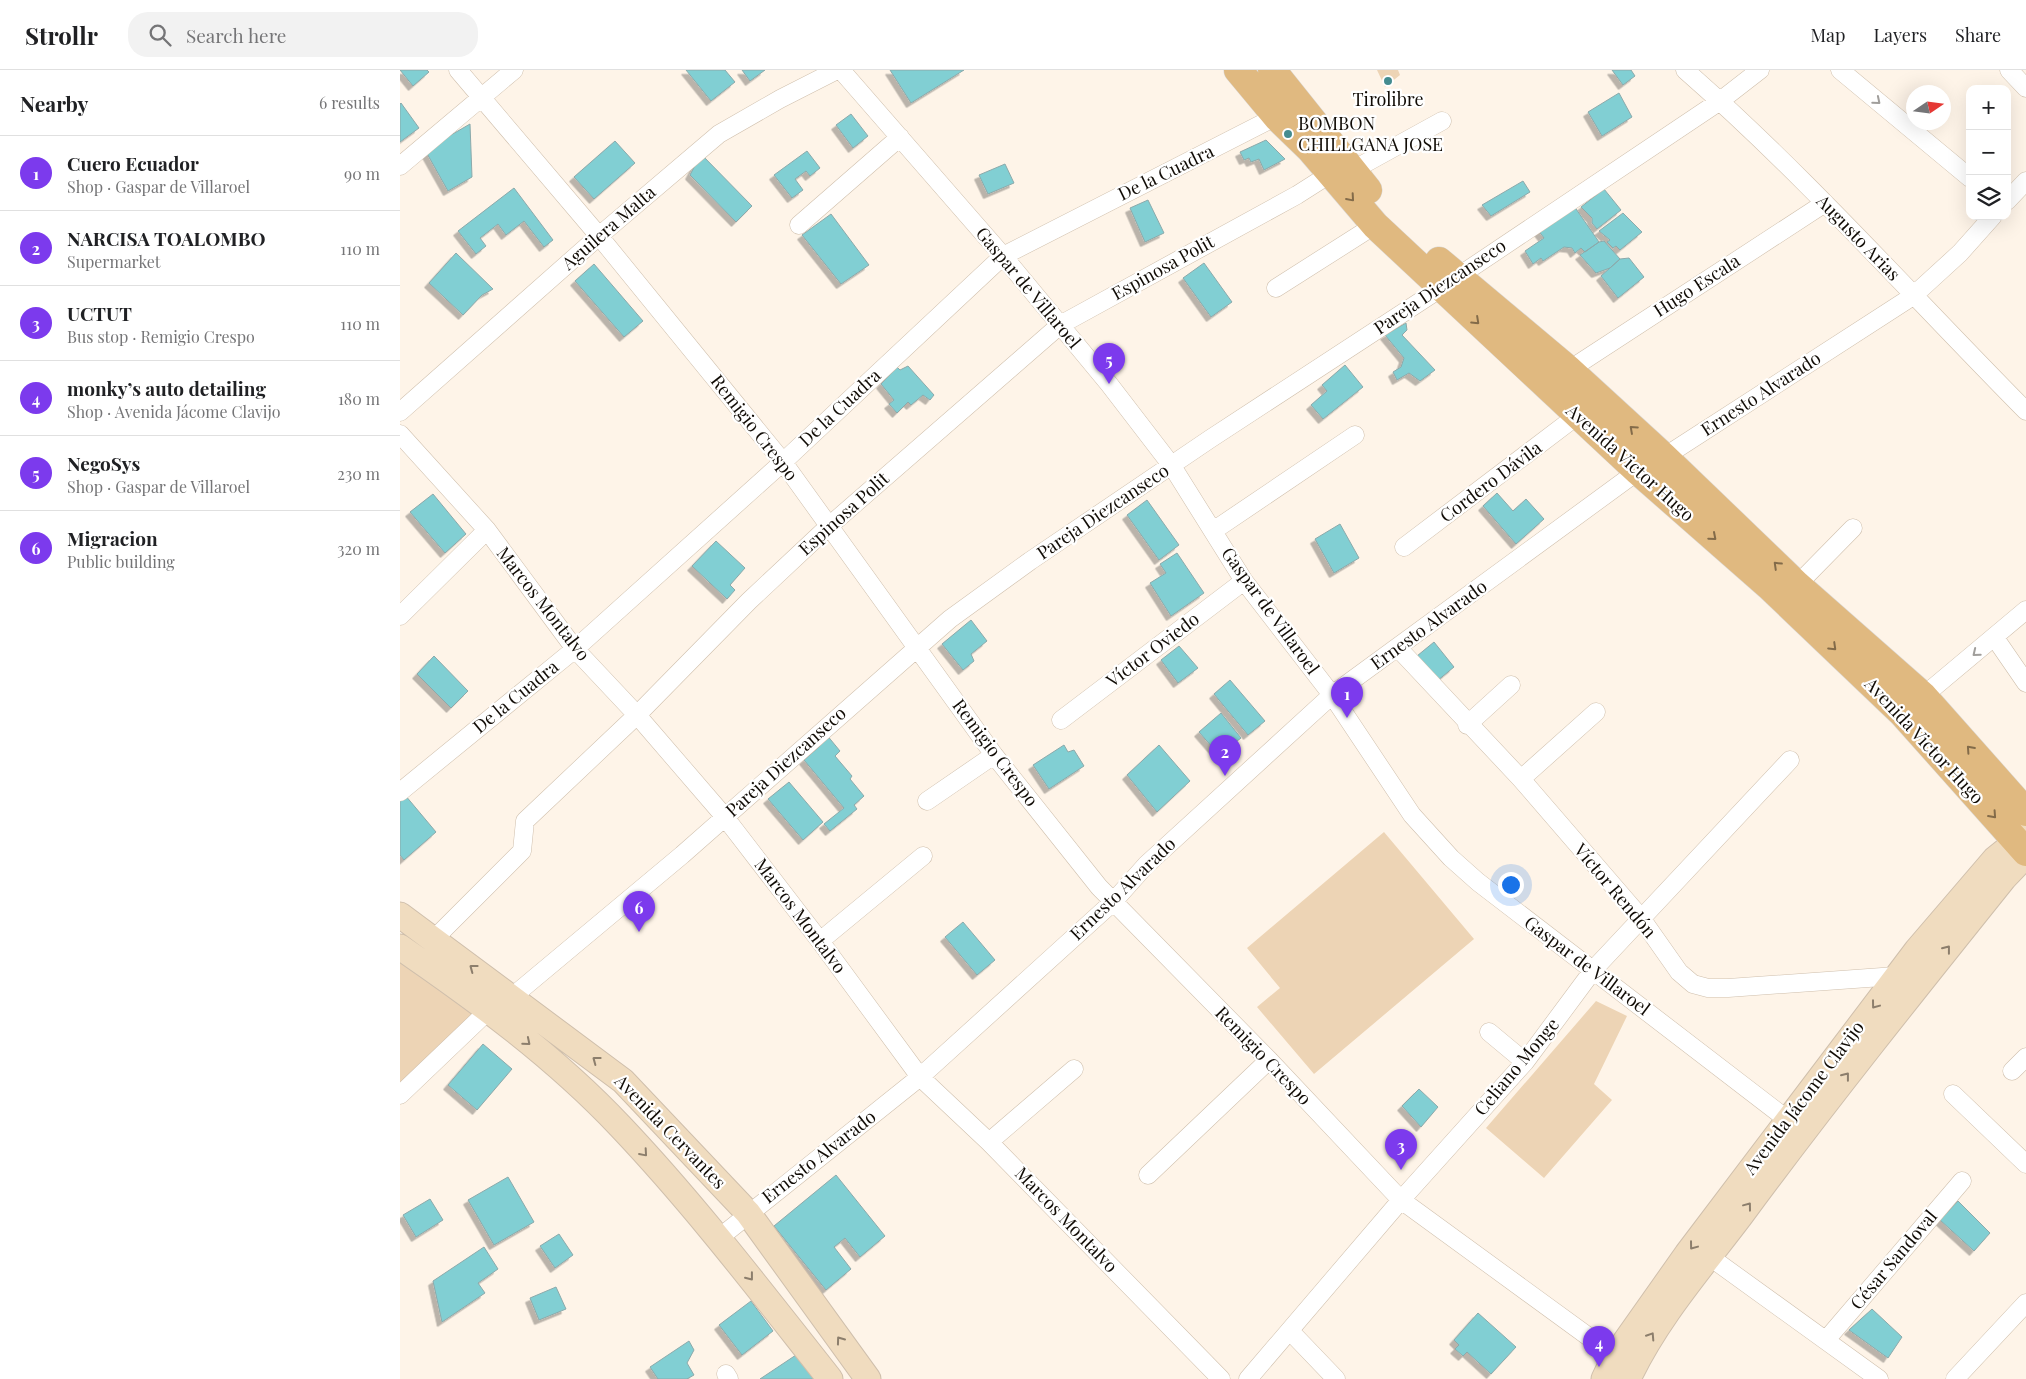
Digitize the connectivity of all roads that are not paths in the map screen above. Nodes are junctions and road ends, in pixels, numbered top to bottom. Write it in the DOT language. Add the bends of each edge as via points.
graph roads {
  1 [pos="458,70"];
  2 [pos="514,70"];
  3 [pos="839,70"];
  4 [pos="1238,70"];
  5 [pos="1685,70"];
  6 [pos="1760,70"];
  7 [pos="1840,70"];
  8 [pos="2009,70"];
  9 [pos="1277,71"];
  10 [pos="2026,88"];
  11 [pos="482,99"];
  12 [pos="1720,101"];
  13 [pos="1288,110"];
  14 [pos="1442,120"];
  15 [pos="900,137"];
  16 [pos="400,166"];
  17 [pos="1342,172"];
  18 [pos="1966,175"];
  19 [pos="2026,181"];
  20 [pos="2011,197"];
  21 [pos="1825,203"];
  22 [pos="1989,220"];
  23 [pos="799,225"];
  24 [pos="1375,225"];
  25 [pos="599,236"];
  26 [pos="1002,256"];
  27 [pos="1448,282"];
  28 [pos="1276,288"];
  29 [pos="1913,296"];
  30 [pos="1060,325"];
  31 [pos="1569,370"];
  32 [pos="2026,411"];
  33 [pos="400,412"];
  34 [pos="1578,416"];
  35 [pos="400,434"];
  36 [pos="1355,435"];
  37 [pos="1664,457"];
  38 [pos="783,462"];
  39 [pos="1172,466"];
  40 [pos="1638,471"];
  41 [pos="828,527"];
  42 [pos="1853,528"];
  43 [pos="487,530"];
  44 [pos="1213,531"];
  45 [pos="1404,547"];
  46 [pos="1244,581"];
  47 [pos="1797,585"];
  48 [pos="2026,610"];
  49 [pos="400,616"];
  50 [pos="1995,638"];
  51 [pos="917,646"];
  52 [pos="1398,648"];
  53 [pos="576,649"];
  54 [pos="2026,683"];
  55 [pos="1511,685"];
  56 [pos="1332,696"];
  57 [pos="1923,696"];
  58 [pos="1596,712"];
  59 [pos="1903,714"];
  60 [pos="638,715"];
  61 [pos="1061,720"];
  62 [pos="1467,725"];
  63 [pos="994,755"];
  64 [pos="1790,760"];
  65 [pos="1520,779"];
  66 [pos="400,792"];
  67 [pos="928,801"];
  68 [pos="2026,812"];
  69 [pos="724,816"];
  70 [pos="2023,845"];
  71 [pos="923,856"];
  72 [pos="1112,902"];
  73 [pos="400,915"];
  74 [pos="1640,918"];
  75 [pos="434,939"];
  76 [pos="820,941"];
  77 [pos="400,947"];
  78 [pos="1594,969"];
  79 [pos="1896,976"];
  80 [pos="512,997"];
  81 [pos="489,1010"];
  82 [pos="1489,1032"];
  83 [pos="2026,1057"];
  84 [pos="1269,1060"];
  85 [pos="1525,1062"];
  86 [pos="1074,1069"];
  87 [pos="2012,1071"];
  88 [pos="920,1077"];
  89 [pos="1953,1094"];
  90 [pos="400,1095"];
  91 [pos="1795,1126"];
  92 [pos="989,1142"];
  93 [pos="2026,1164"];
  94 [pos="1148,1175"];
  95 [pos="1962,1181"];
  96 [pos="1401,1200"];
  97 [pos="748,1214"];
  98 [pos="719,1238"];
  99 [pos="1710,1257"];
  100 [pos="2026,1303"];
  101 [pos="1290,1331"];
  102 [pos="1826,1340"];
  103 [pos="1615,1356"];
  104 [pos="830,1379"];
  105 [pos="868,1379"];
  106 [pos="1221,1379"];
  107 [pos="1248,1379"];
  108 [pos="1336,1379"];
  109 [pos="1604,1379"];
  110 [pos="1628,1379"];
  111 [pos="1879,1379"];
  112 [pos="1955,1379"];
  1 -- 11 [label="street, Remigio Crespo"];
  2 -- 11 [label="street"];
  3 -- 15 [label="street, Gaspar de Villaroel"];
  3 -- 25 [label="street, Aguilera Malta" via="719,134"];
  4 -- 13 [label="main road, Avenida Victor Hugo"];
  5 -- 12 [label="street, Augusto Arias"];
  6 -- 12 [label="street, Pareja Diezcanseco"];
  7 -- 18 [label="street, one-way"];
  8 -- 10 [label="street"];
  9 -- 13 [label="main road, Avenida Victor Hugo"];
  11 -- 16 [label="street"];
  11 -- 25 [label="street, Remigio Crespo"];
  12 -- 21 [label="street, Augusto Arias"];
  12 -- 27 [label="street, Pareja Diezcanseco"];
  13 -- 17 [label="main road, Avenida Victor Hugo"];
  13 -- 26 [label="street, De la Cuadra"];
  14 -- 17 [label="street, Espinosa Polit"];
  15 -- 23 [label="street"];
  15 -- 26 [label="street, Gaspar de Villaroel"];
  17 -- 24 [label="main road, Avenida Victor Hugo, one-way"];
  17 -- 27 [label="main road, Avenida Victor Hugo" via="1398,223"];
  17 -- 30 [label="street, Espinosa Polit"];
  19 -- 20 [label="street"];
  21 -- 29 [label="street, Augusto Arias"];
  21 -- 31 [label="street, Hugo Escala"];
  22 -- 29 [label="street, Ernesto Alvarado"];
  24 -- 27 [label="main road, Avenida Victor Hugo"];
  24 -- 28 [label="street"];
  25 -- 33 [label="street, Aguilera Malta"];
  25 -- 38 [label="street, Remigio Crespo"];
  26 -- 30 [label="street, Gaspar de Villaroel"];
  26 -- 38 [label="street, De la Cuadra"];
  27 -- 31 [label="main road, Avenida Victor Hugo"];
  27 -- 34 [label="main road, Avenida Victor Hugo, one-way"];
  27 -- 39 [label="street, Pareja Diezcanseco"];
  29 -- 32 [label="street, Augusto Arias"];
  29 -- 37 [label="street, Ernesto Alvarado"];
  30 -- 39 [label="street, Gaspar de Villaroel"];
  30 -- 41 [label="street, Espinosa Polit"];
  37 -- 31 [label="main road, Avenida Victor Hugo, one-way"];
  34 -- 40 [label="main road, Avenida Victor Hugo"];
  34 -- 45 [label="street, Cordero Dávila"];
  35 -- 43 [label="street, Marcos Montalvo"];
  36 -- 44 [label="street"];
  37 -- 40 [label="street, Ernesto Alvarado"];
  47 -- 37 [label="main road, Avenida Victor Hugo, one-way"];
  38 -- 41 [label="street, Remigio Crespo"];
  38 -- 53 [label="street, De la Cuadra"];
  39 -- 44 [label="street, Gaspar de Villaroel"];
  39 -- 51 [label="street, Pareja Diezcanseco" via="1030,561"];
  40 -- 52 [label="street, Ernesto Alvarado"];
  40 -- 59 [label="main road, Avenida Victor Hugo, one-way" via="1769,586"];
  41 -- 51 [label="street, Remigio Crespo"];
  41 -- 60 [label="street, Espinosa Polit" via="749,601"];
  42 -- 47 [label="street"];
  43 -- 49 [label="street"];
  43 -- 53 [label="street, Marcos Montalvo"];
  44 -- 46 [label="street, Gaspar de Villaroel"];
  46 -- 56 [label="street, Gaspar de Villaroel"];
  46 -- 61 [label="street, Víctor Oviedo"];
  47 -- 57 [label="main road, Avenida Victor Hugo"];
  48 -- 50 [label="street"];
  50 -- 54 [label="street"];
  50 -- 57 [label="street, one-way"];
  51 -- 63 [label="street, Remigio Crespo"];
  51 -- 69 [label="street, Pareja Diezcanseco"];
  52 -- 56 [label="street, Ernesto Alvarado"];
  52 -- 62 [label="street, Víctor Rendón"];
  53 -- 60 [label="street, Marcos Montalvo"];
  53 -- 66 [label="street, De la Cuadra"];
  55 -- 62 [label="street"];
  56 -- 72 [label="street, Ernesto Alvarado" via="1146,865"];
  56 -- 78 [label="street, Gaspar de Villaroel" via="1412,815 1451,858 1572,956"];
  57 -- 59 [label="street"];
  68 -- 57 [label="main road, Avenida Victor Hugo, one-way"];
  58 -- 65 [label="street"];
  59 -- 70 [label="main road, Avenida Victor Hugo, one-way"];
  60 -- 69 [label="street, Marcos Montalvo"];
  60 -- 75 [label="street, Espinosa Polit" via="525,821 522,851"];
  62 -- 65 [label="street, Víctor Rendón"];
  63 -- 67 [label="street"];
  63 -- 72 [label="street, Remigio Crespo"];
  64 -- 74 [label="street, Celiano Monge"];
  65 -- 74 [label="street, Víctor Rendón"];
  69 -- 76 [label="street, Marcos Montalvo"];
  69 -- 80 [label="street, Pareja Diezcanseco" via="682,856"];
  70 -- 79 [label="street, Avenida Jácome Clavijo" via="1995,859"];
  91 -- 70 [label="street, Avenida Jácome Clavijo, one-way" via="2004,878"];
  71 -- 76 [label="street"];
  72 -- 84 [label="street, Remigio Crespo"];
  72 -- 88 [label="street, Ernesto Alvarado"];
  73 -- 75 [label="street, Avenida Cervantes"];
  74 -- 78 [label="street, Celiano Monge"];
  74 -- 79 [label="street, Víctor Rendón" via="1679,972 1693,984 1708,988"];
  80 -- 75 [label="street, Avenida Cervantes, one-way"];
  76 -- 88 [label="street, Marcos Montalvo"];
  77 -- 81 [label="street, Avenida Cervantes"];
  78 -- 85 [label="street, Celiano Monge"];
  78 -- 91 [label="street, Gaspar de Villaroel"];
  79 -- 91 [label="street, Avenida Jácome Clavijo, one-way"];
  80 -- 81 [label="street, Pareja Diezcanseco"];
  97 -- 80 [label="street, Avenida Cervantes, one-way" via="624,1081"];
  81 -- 90 [label="street, Pareja Diezcanseco"];
  81 -- 98 [label="street, Avenida Cervantes, one-way" via="562,1071 619,1125"];
  82 -- 85 [label="street"];
  83 -- 87 [label="street"];
  84 -- 94 [label="street"];
  84 -- 96 [label="street, Remigio Crespo"];
  85 -- 96 [label="street, Celiano Monge"];
  86 -- 92 [label="street"];
  88 -- 92 [label="street, Marcos Montalvo"];
  88 -- 97 [label="street, Ernesto Alvarado"];
  89 -- 93 [label="street"];
  99 -- 91 [label="street, Avenida Jácome Clavijo, one-way"];
  91 -- 103 [label="street, Avenida Jácome Clavijo, one-way" via="1687,1254"];
  92 -- 106 [label="street, Marcos Montalvo"];
  95 -- 102 [label="street, César Sandoval"];
  96 -- 101 [label="street, Celiano Monge"];
  96 -- 103 [label="street, Remigio Crespo"];
  97 -- 98 [label="street, Ernesto Alvarado"];
  105 -- 97 [label="street, Avenida Cervantes, one-way"];
  98 -- 104 [label="street, Avenida Cervantes, one-way"];
  99 -- 102 [label="street"];
  110 -- 99 [label="street, Avenida Jácome Clavijo, one-way" via="1664,1315"];
  100 -- 112 [label="street"];
  101 -- 107 [label="street, Celiano Monge"];
  101 -- 108 [label="street"];
  102 -- 111 [label="street"];
  103 -- 109 [label="street, Avenida Jácome Clavijo"];
}
